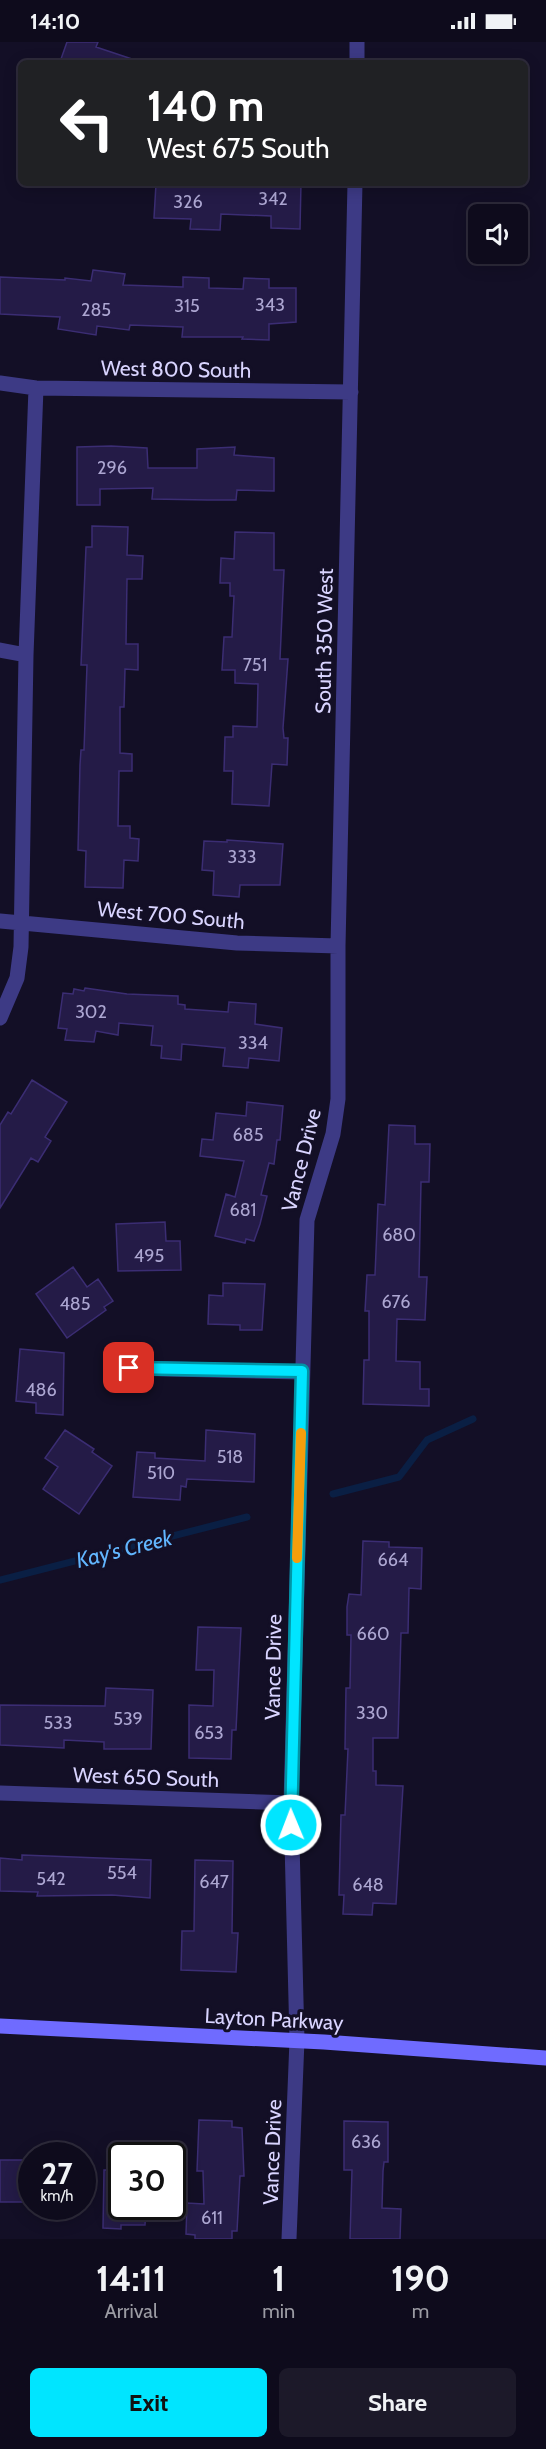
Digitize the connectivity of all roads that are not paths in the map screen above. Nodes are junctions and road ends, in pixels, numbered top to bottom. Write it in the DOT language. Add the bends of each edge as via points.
graph roads {
  1 [pos="357,42"];
  2 [pos="357,60"];
  3 [pos="355,186"];
  4 [pos="0,383"];
  5 [pos="36,388"];
  6 [pos="351,392"];
  7 [pos="0,650"];
  8 [pos="26,655"];
  9 [pos="0,921"];
  10 [pos="22,923"];
  11 [pos="338,946"];
  12 [pos="0,1018"];
  13 [pos="338,1100"];
  14 [pos="129,1368"];
  15 [pos="302,1371"];
  16 [pos="0,1793"];
  17 [pos="291,1803"];
  18 [pos="0,2026"];
  19 [pos="297,2040"];
  20 [pos="546,2058"];
  21 [pos="289,2239"];
  1 -- 2 [label="street"];
  3 -- 6 [label="street, South 350 West"];
  4 -- 5 [label="street, West 800 South"];
  5 -- 6 [label="street, West 800 South"];
  5 -- 8 [label="street"];
  6 -- 11 [label="street, South 350 West"];
  7 -- 8 [label="street"];
  8 -- 10 [label="street"];
  9 -- 10 [label="street, West 700 South"];
  10 -- 11 [label="street, West 700 South" via="237,943"];
  10 -- 12 [label="street" via="17,978"];
  11 -- 13 [label="street, South 350 West"];
  13 -- 15 [label="street, Vance Drive" via="333,1134 307,1220"];
  14 -- 15 [label="street"];
  15 -- 17 [label="street, Vance Drive"];
  16 -- 17 [label="street, West 650 South"];
  17 -- 19 [label="street, Vance Drive"];
  18 -- 19 [label="main road, Layton Parkway"];
  19 -- 20 [label="main road, Layton Parkway"];
  19 -- 21 [label="street, Vance Drive"];
}
